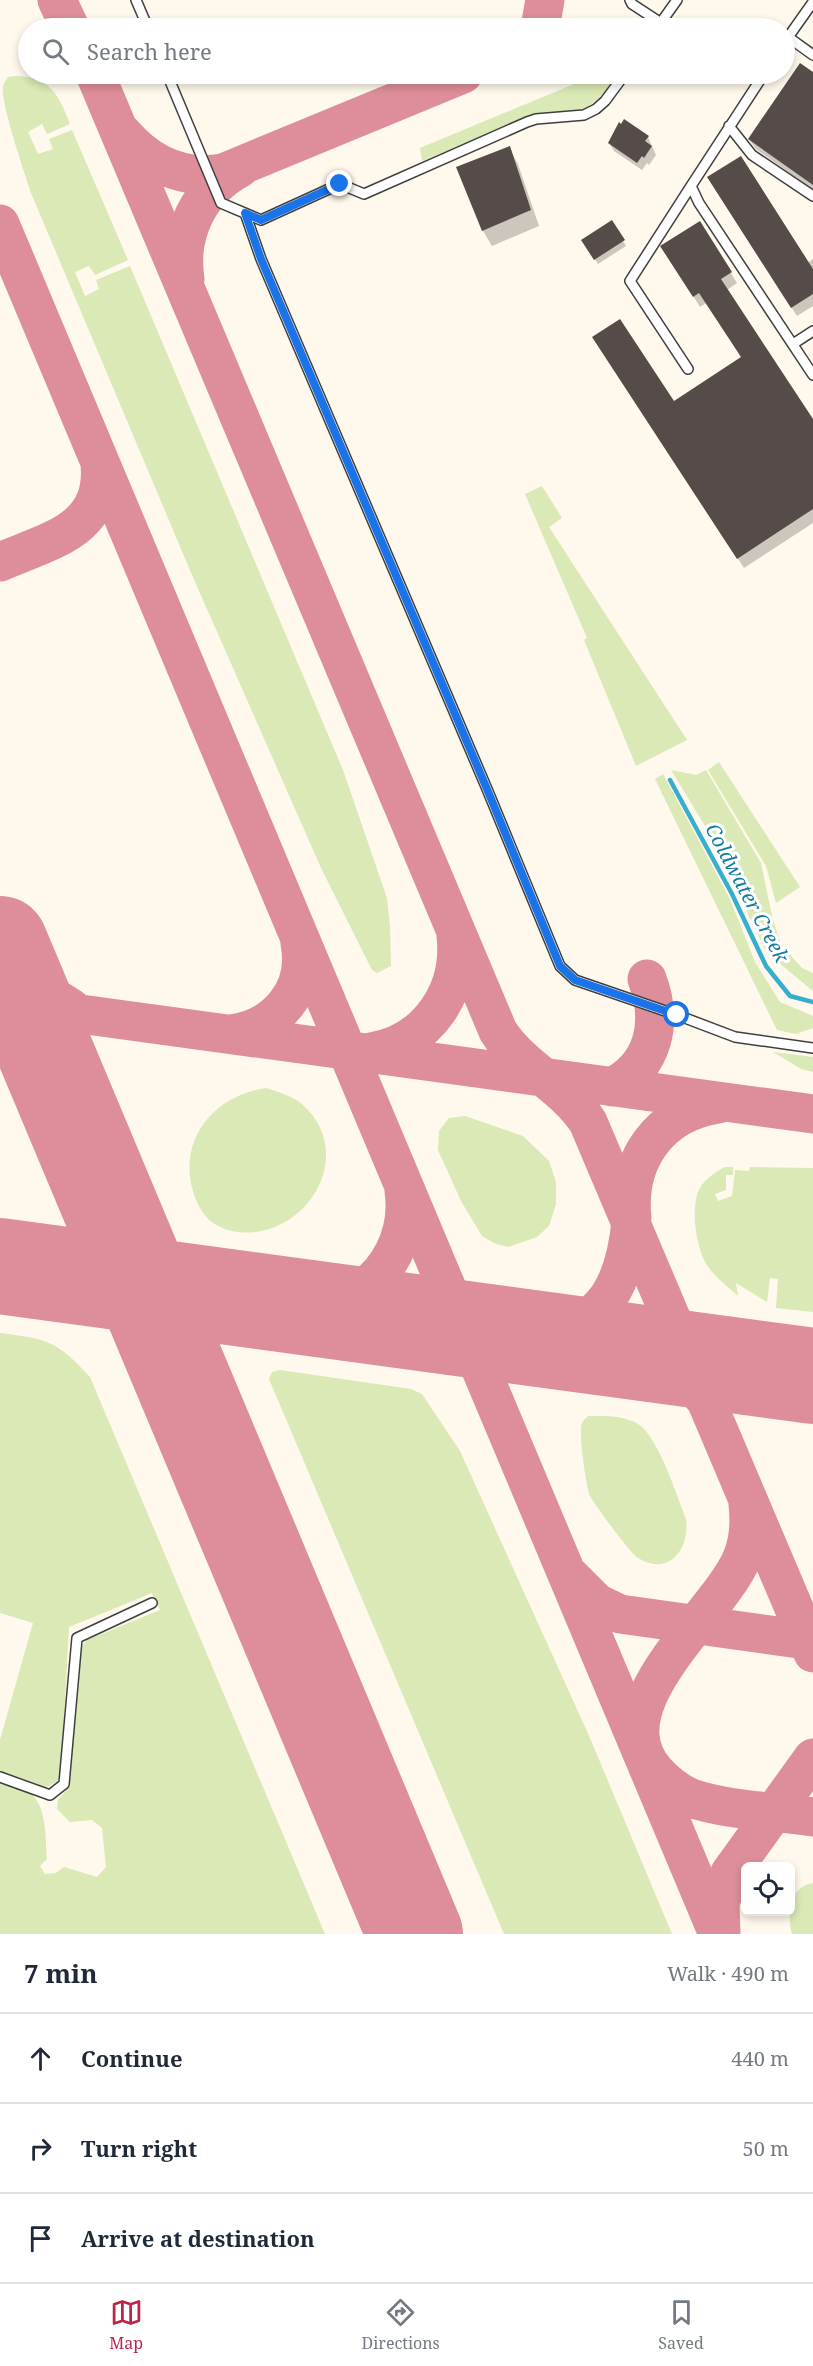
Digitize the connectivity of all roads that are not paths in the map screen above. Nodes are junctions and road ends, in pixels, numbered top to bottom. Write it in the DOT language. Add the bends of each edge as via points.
graph roads {
  1 [pos="136,0"];
  2 [pos="630,0"];
  3 [pos="677,0"];
  4 [pos="813,2"];
  5 [pos="144,18"];
  6 [pos="650,18"];
  7 [pos="665,18"];
  8 [pos="795,27"];
  9 [pos="795,45"];
  10 [pos="813,55"];
  11 [pos="170,84"];
  12 [pos="618,84"];
  13 [pos="757,84"];
  14 [pos="729,126"];
  15 [pos="691,186"];
  16 [pos="813,196"];
  17 [pos="245,213"];
  18 [pos="813,331"];
  19 [pos="793,344"];
  20 [pos="688,369"];
  21 [pos="813,375"];
  22 [pos="813,1048"];
  23 [pos="152,1603"];
  24 [pos="0,1777"];
  1 -- 5 [label="lane"];
  2 -- 6 [label="lane"];
  3 -- 7 [label="lane"];
  4 -- 8 [label="lane"];
  9 -- 10 [label="lane"];
  11 -- 17 [label="lane" via="221,203"];
  12 -- 17 [label="lane" via="605,101 584,115 527,122 364,194 340,184 261,220"];
  13 -- 14 [label="lane"];
  14 -- 15 [label="lane"];
  14 -- 16 [label="lane" via="752,155"];
  15 -- 19 [label="lane"];
  15 -- 20 [label="lane" via="630,282"];
  17 -- 22 [label="lane" via="560,966 575,980 735,1037"];
  18 -- 19 [label="lane"];
  19 -- 21 [label="lane"];
  23 -- 24 [label="lane" via="77,1638 64,1784 50,1795"];
}
